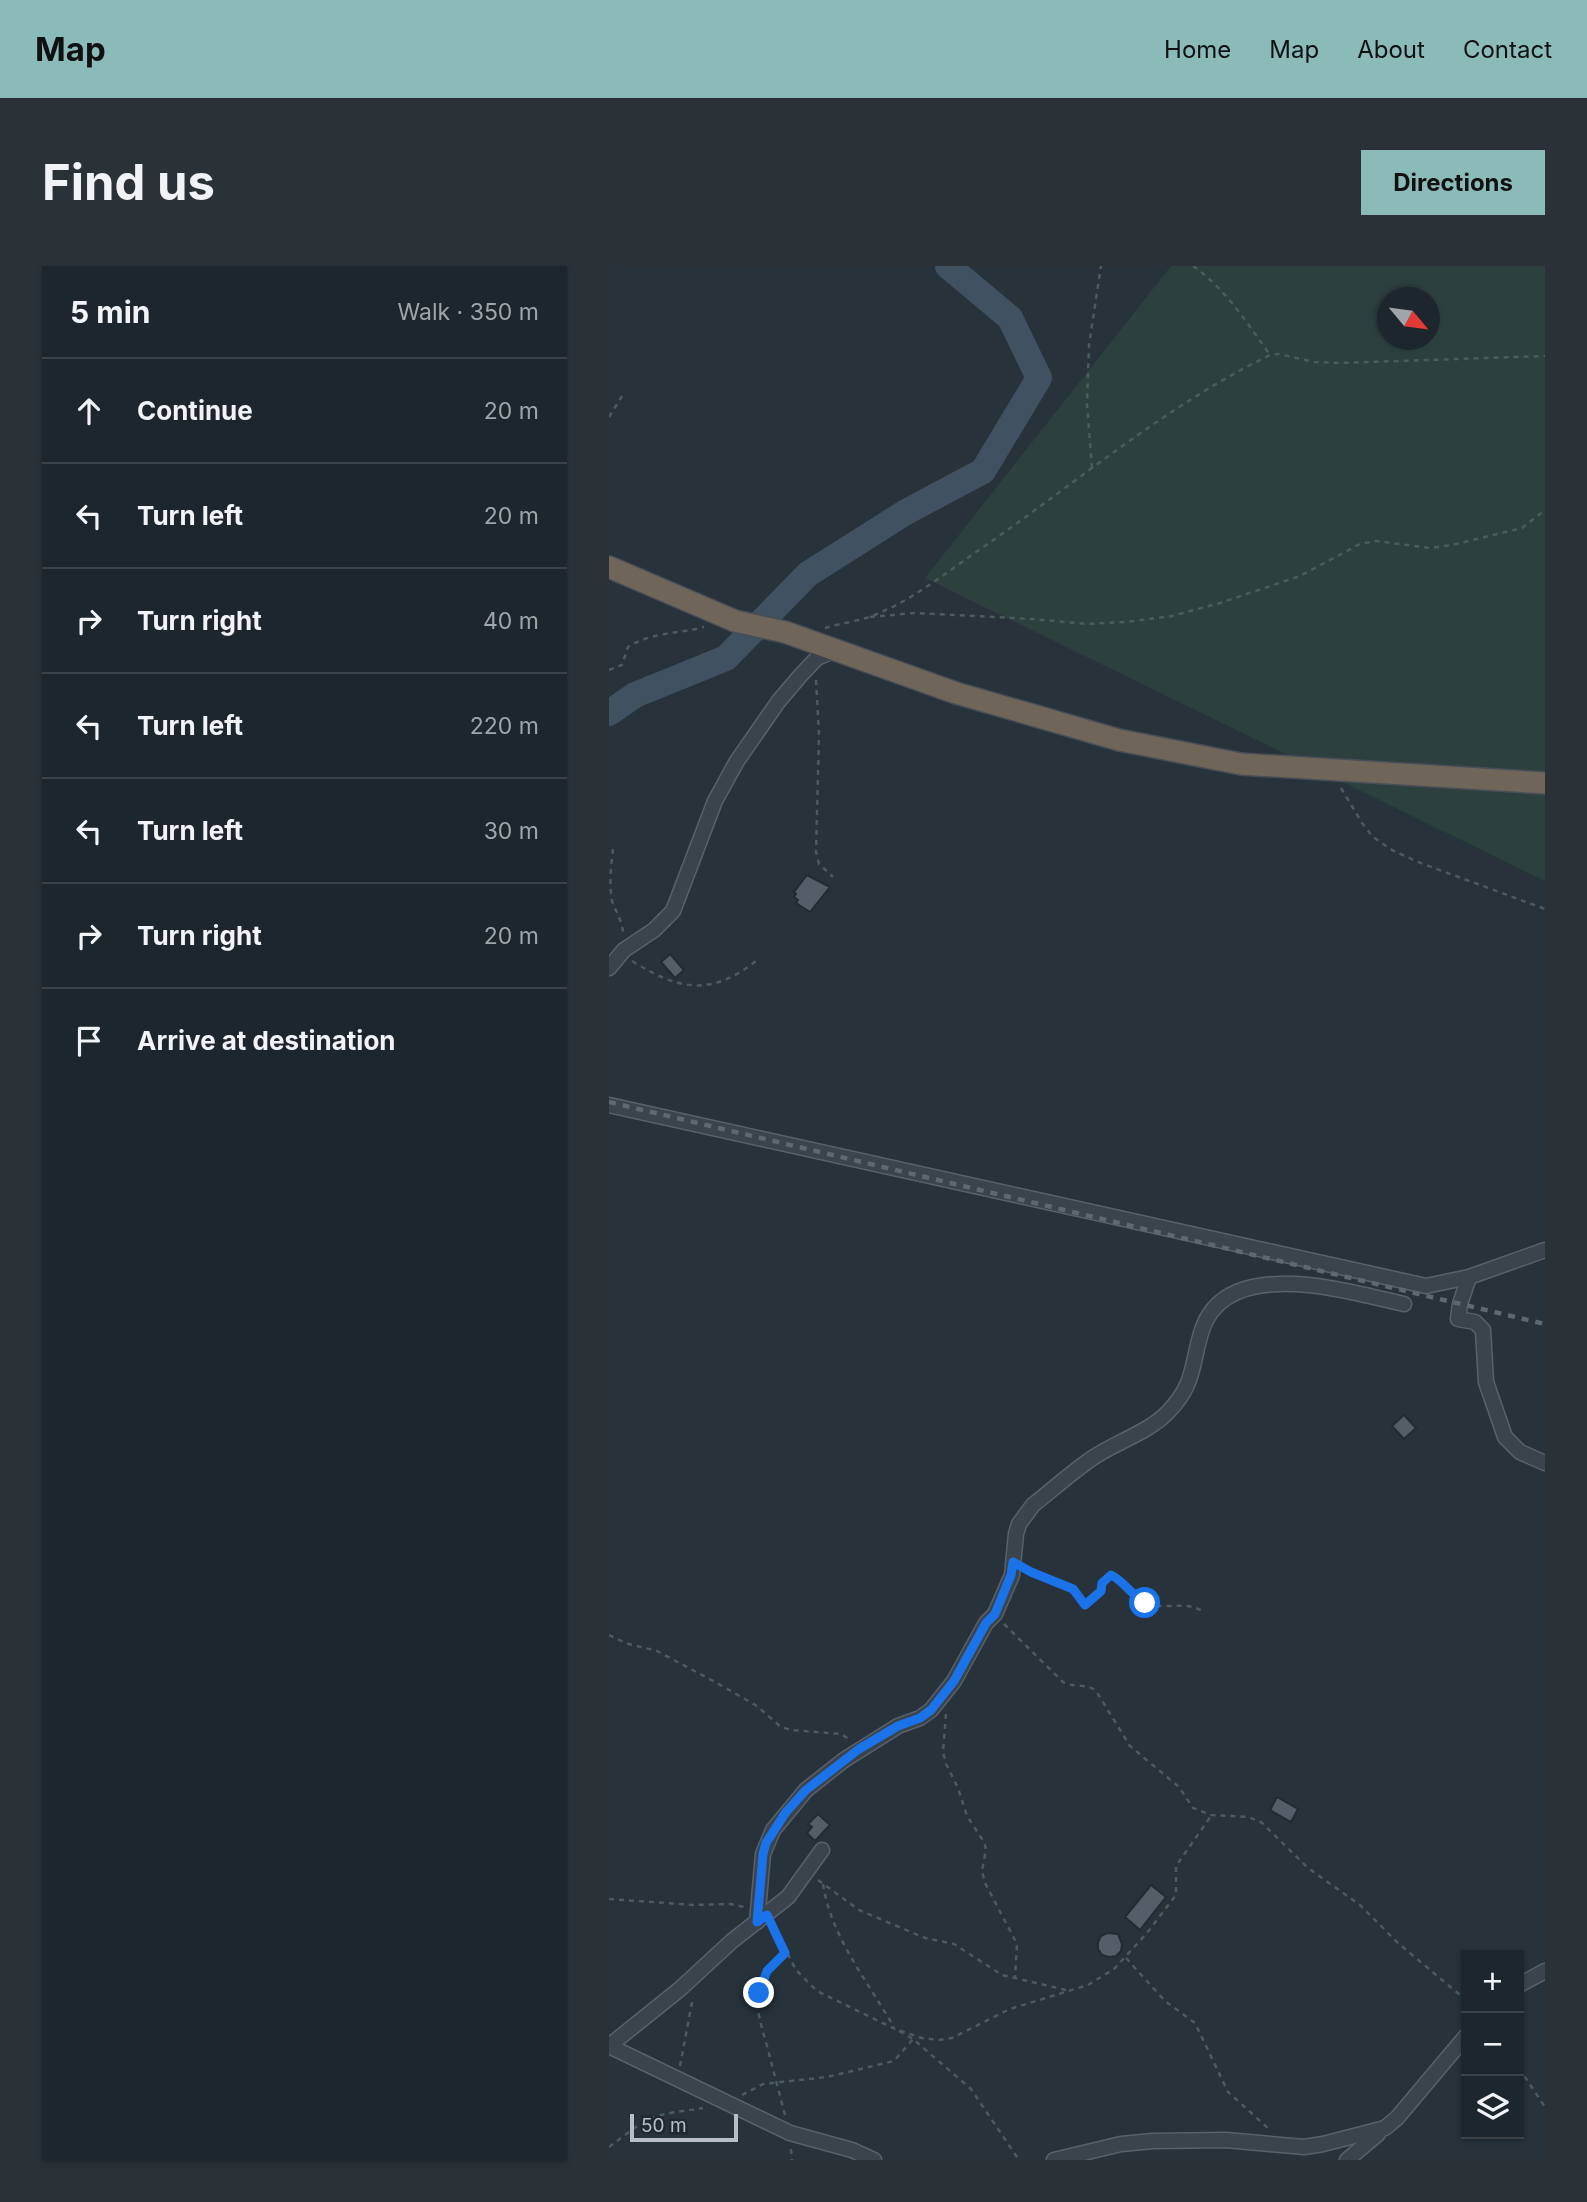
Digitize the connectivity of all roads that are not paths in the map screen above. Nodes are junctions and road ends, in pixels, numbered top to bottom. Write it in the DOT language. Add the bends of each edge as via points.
graph roads {
  1 [pos="609,567"];
  2 [pos="836,650"];
  3 [pos="1545,783"];
  4 [pos="609,968"];
  5 [pos="609,1105"];
  6 [pos="1545,1250"];
  7 [pos="1469,1277"];
  8 [pos="1404,1304"];
  9 [pos="1545,1463"];
  10 [pos="822,1850"];
  11 [pos="760,1916"];
  12 [pos="1545,1971"];
  13 [pos="1524,1982"];
  14 [pos="1461,2042"];
  15 [pos="609,2046"];
  16 [pos="1385,2129"];
  17 [pos="874,2160"];
  18 [pos="1054,2160"];
  19 [pos="1347,2160"];
  1 -- 2 [label="highway" via="731,619"];
  2 -- 3 [label="highway" via="956,692 1119,740 1241,764"];
  2 -- 4 [label="street" via="814,661 778,702 726,781 673,911"];
  5 -- 7 [label="street" via="1426,1286"];
  6 -- 7 [label="street"];
  7 -- 9 [label="street" via="1458,1319 1475,1322 1483,1330 1486,1382 1497,1417 1506,1437 1520,1451"];
  8 -- 11 [label="street" via="1290,1283 1257,1286 1215,1307 1202,1329 1191,1379 1174,1404 1155,1423 1092,1458 1033,1505 1019,1524 1009,1583 995,1614 931,1710 859,1749 806,1790 773,1830 763,1854"];
  10 -- 11 [label="street" via="788,1897"];
  11 -- 15 [label="street"];
  12 -- 13 [label="street"];
  14 -- 16 [label="street"];
  15 -- 17 [label="street" via="790,2133"];
  16 -- 18 [label="street" via="1323,2144 1291,2146 1226,2140 1153,2141"];
  16 -- 19 [label="street"];
}
